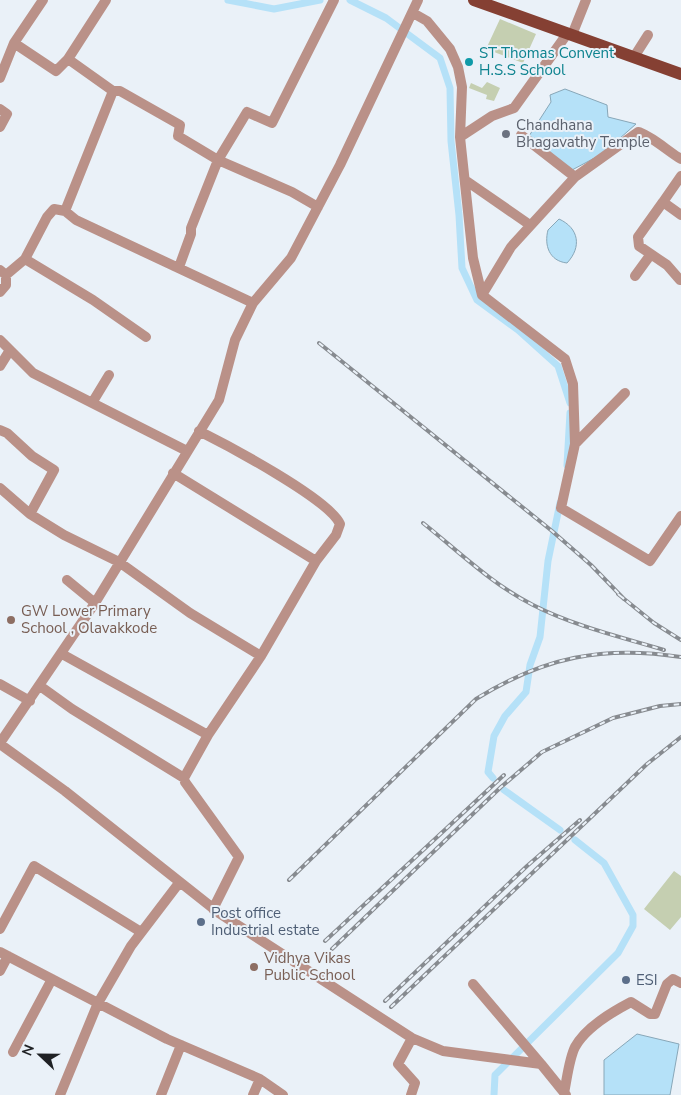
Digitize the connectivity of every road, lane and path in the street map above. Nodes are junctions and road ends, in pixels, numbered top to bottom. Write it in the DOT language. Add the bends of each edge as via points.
graph roads {
  1 [pos="43,0"];
  2 [pos="106,0"];
  3 [pos="418,0"];
  4 [pos="474,0"];
  5 [pos="586,0"];
  6 [pos="333,1"];
  7 [pos="413,13"];
  8 [pos="569,34"];
  9 [pos="648,35"];
  10 [pos="14,43"];
  11 [pos="634,57"];
  12 [pos="68,59"];
  13 [pos="1,72"];
  14 [pos="681,74"];
  15 [pos="113,91"];
  16 [pos="0,109"];
  17 [pos="0,127"];
  18 [pos="521,135"];
  19 [pos="460,137"];
  20 [pos="681,159"];
  21 [pos="218,160"];
  22 [pos="681,176"];
  23 [pos="575,177"];
  24 [pos="464,180"];
  25 [pos="663,202"];
  26 [pos="318,206"];
  27 [pos="65,212"];
  28 [pos="681,215"];
  29 [pos="530,226"];
  30 [pos="651,254"];
  31 [pos="25,259"];
  32 [pos="179,267"];
  33 [pos="3,273"];
  34 [pos="635,276"];
  35 [pos="680,280"];
  36 [pos="0,292"];
  37 [pos="482,295"];
  38 [pos="253,303"];
  39 [pos="146,337"];
  40 [pos="0,340"];
  41 [pos="10,350"];
  42 [pos="0,366"];
  43 [pos="109,375"];
  44 [pos="625,393"];
  45 [pos="92,403"];
  46 [pos="0,430"];
  47 [pos="199,431"];
  48 [pos="575,444"];
  49 [pos="187,452"];
  50 [pos="173,474"];
  51 [pos="0,488"];
  52 [pos="30,514"];
  53 [pos="681,516"];
  54 [pos="316,561"];
  55 [pos="119,562"];
  56 [pos="67,580"];
  57 [pos="95,603"];
  58 [pos="62,654"];
  59 [pos="261,656"];
  60 [pos="0,684"];
  61 [pos="40,686"];
  62 [pos="30,701"];
  63 [pos="208,735"];
  64 [pos="0,744"];
  65 [pos="184,778"];
  66 [pos="179,883"];
  67 [pos="213,909"];
  68 [pos="0,929"];
  69 [pos="141,932"];
  70 [pos="4,954"];
  71 [pos="0,971"];
  72 [pos="52,980"];
  73 [pos="681,983"];
  74 [pos="473,984"];
  75 [pos="98,1003"];
  76 [pos="412,1038"];
  77 [pos="181,1045"];
  78 [pos="13,1052"];
  79 [pos="541,1064"];
  80 [pos="260,1079"];
  81 [pos="565,1094"];
  82 [pos="60,1095"];
  83 [pos="161,1095"];
  84 [pos="253,1095"];
  85 [pos="283,1095"];
  86 [pos="411,1095"];
  1 -- 10 [label="street"];
  2 -- 12 [label="street"];
  3 -- 7 [label="street"];
  4 -- 8 [label="main road"];
  5 -- 8 [label="street"];
  6 -- 21 [label="street" via="272,123 246,112"];
  7 -- 19 [label="street" via="427,21 450,49 458,67 462,87"];
  7 -- 26 [label="street"];
  8 -- 11 [label="main road"];
  8 -- 19 [label="street" via="514,108 492,116"];
  9 -- 11 [label="street"];
  10 -- 12 [label="street" via="56,71"];
  10 -- 13 [label="street"];
  11 -- 14 [label="main road"];
  12 -- 15 [label="street"];
  15 -- 21 [label="street" via="120,91 180,125 178,136"];
  15 -- 27 [label="street"];
  16 -- 17 [label="street" via="7,114"];
  18 -- 23 [label="street"];
  19 -- 24 [label="street"];
  20 -- 23 [label="street" via="645,133 638,132"];
  21 -- 26 [label="street"];
  21 -- 32 [label="street"];
  22 -- 25 [label="street"];
  23 -- 29 [label="street"];
  24 -- 29 [label="street"];
  24 -- 37 [label="street" via="473,258"];
  25 -- 28 [label="street"];
  25 -- 30 [label="street" via="638,237 639,246"];
  26 -- 38 [label="street" via="291,258"];
  27 -- 31 [label="street" via="52,209"];
  27 -- 32 [label="street"];
  29 -- 37 [label="street" via="511,247"];
  30 -- 34 [label="street"];
  30 -- 35 [label="street"];
  31 -- 33 [label="street"];
  31 -- 39 [label="street"];
  32 -- 38 [label="street"];
  33 -- 36 [label="street" via="6,285"];
  37 -- 48 [label="street" via="565,359 573,384"];
  38 -- 47 [label="street" via="235,340 219,400"];
  40 -- 41 [label="street"];
  41 -- 42 [label="street"];
  41 -- 45 [label="street" via="33,373"];
  43 -- 45 [label="street"];
  44 -- 48 [label="street"];
  45 -- 49 [label="street"];
  46 -- 52 [label="street" via="54,470"];
  47 -- 49 [label="street"];
  47 -- 54 [label="street" via="263,464 337,518 340,524 336,535"];
  48 -- 53 [label="street" via="561,508 650,562"];
  49 -- 50 [label="street"];
  50 -- 54 [label="street"];
  50 -- 55 [label="street"];
  51 -- 52 [label="street"];
  52 -- 55 [label="street"];
  54 -- 59 [label="street"];
  55 -- 57 [label="street"];
  55 -- 59 [label="street" via="190,613"];
  56 -- 57 [label="street"];
  57 -- 58 [label="street"];
  58 -- 61 [label="street"];
  58 -- 63 [label="street"];
  59 -- 63 [label="street"];
  60 -- 62 [label="street"];
  61 -- 62 [label="street"];
  61 -- 65 [label="street"];
  62 -- 64 [label="street"];
  63 -- 65 [label="street"];
  64 -- 66 [label="street" via="79,802"];
  65 -- 67 [label="street" via="239,857"];
  66 -- 67 [label="street"];
  66 -- 69 [label="street"];
  67 -- 76 [label="street"];
  68 -- 69 [label="street" via="34,866"];
  69 -- 75 [label="street"];
  70 -- 71 [label="street"];
  70 -- 72 [label="street"];
  72 -- 75 [label="street"];
  72 -- 78 [label="street"];
  73 -- 81 [label="street" via="673,979 667,984 655,1014 631,1002 614,1011 585,1036 575,1047"];
  74 -- 79 [label="street"];
  75 -- 77 [label="street"];
  75 -- 82 [label="street"];
  76 -- 79 [label="street" via="443,1051"];
  76 -- 86 [label="street" via="398,1064 416,1083"];
  77 -- 80 [label="street"];
  77 -- 83 [label="street"];
  79 -- 81 [label="street"];
  80 -- 84 [label="street"];
  80 -- 85 [label="street"];
}
